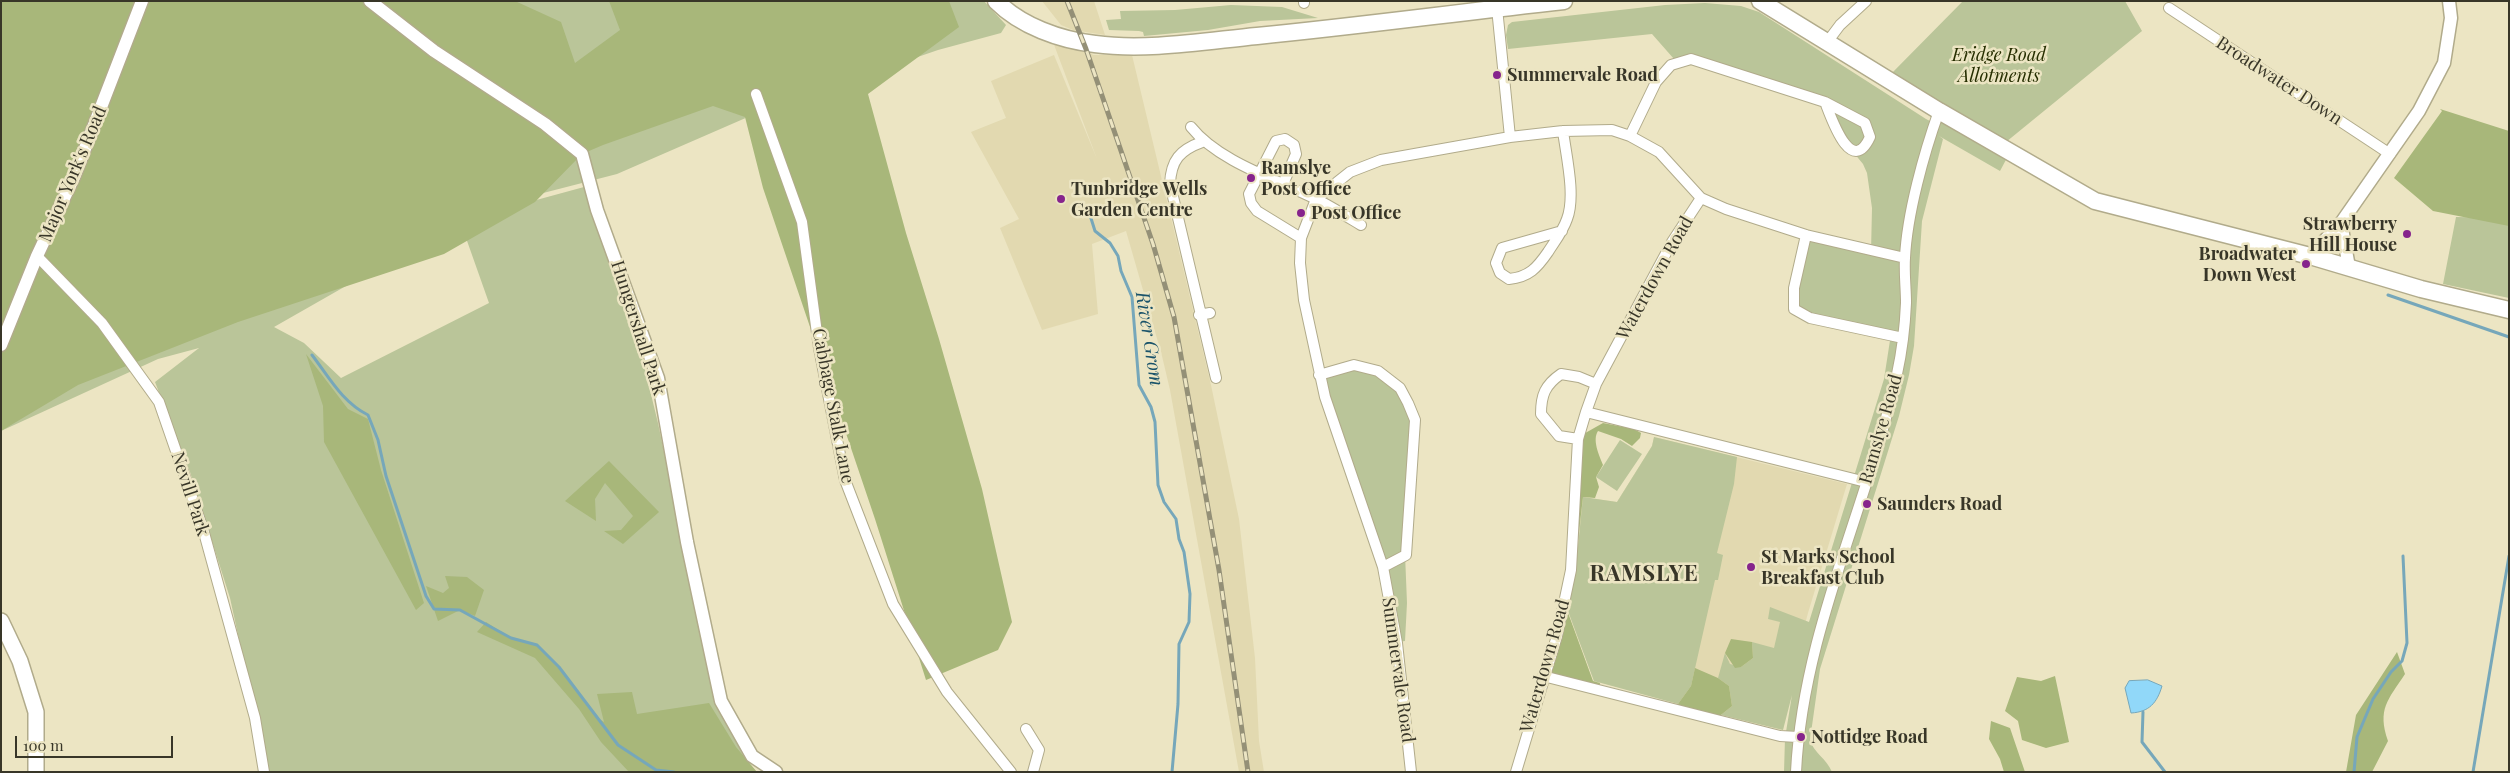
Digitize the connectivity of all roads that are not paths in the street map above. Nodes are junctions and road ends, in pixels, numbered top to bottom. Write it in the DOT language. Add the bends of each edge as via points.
graph roads {
  1 [pos="142,1"];
  2 [pos="370,1"];
  3 [pos="996,1"];
  4 [pos="1564,1"];
  5 [pos="1760,1"];
  6 [pos="1866,1"];
  7 [pos="2449,1"];
  8 [pos="1497,8"];
  9 [pos="2169,8"];
  10 [pos="1828,41"];
  11 [pos="756,94"];
  12 [pos="1825,102"];
  13 [pos="1939,111"];
  14 [pos="1191,127"];
  15 [pos="1563,130"];
  16 [pos="1630,136"];
  17 [pos="1510,137"];
  18 [pos="1202,142"];
  19 [pos="2390,154"];
  20 [pos="1260,174"];
  21 [pos="1283,184"];
  22 [pos="1701,198"];
  23 [pos="1316,199"];
  24 [pos="2341,223"];
  25 [pos="1361,225"];
  26 [pos="1562,231"];
  27 [pos="1806,235"];
  28 [pos="1301,238"];
  29 [pos="37,256"];
  30 [pos="2310,256"];
  31 [pos="1905,258"];
  32 [pos="2349,267"];
  33 [pos="2509,310"];
  34 [pos="1210,313"];
  35 [pos="1199,315"];
  36 [pos="1904,338"];
  37 [pos="1,346"];
  38 [pos="1319,375"];
  39 [pos="1216,378"];
  40 [pos="1596,384"];
  41 [pos="1586,412"];
  42 [pos="1578,439"];
  43 [pos="1866,482"];
  44 [pos="1383,568"];
  45 [pos="1,621"];
  46 [pos="1543,676"];
  47 [pos="1026,729"];
  48 [pos="1798,737"];
  49 [pos="36,772"];
  50 [pos="264,772"];
  51 [pos="776,772"];
  52 [pos="1011,772"];
  53 [pos="1033,772"];
  54 [pos="1411,772"];
  55 [pos="1516,772"];
  56 [pos="1796,772"];
  1 -- 29 [label="street, Major York's Road" via="74,177"];
  2 -- 51 [label="street, Hungershall Park" via="434,51 545,124 582,154 597,210 658,378 687,542 721,701 752,756"];
  3 -- 8 [label="highway" via="1016,18 1051,33 1103,45 1204,42 1404,22"];
  4 -- 8 [label="highway"];
  5 -- 10 [label="highway"];
  6 -- 10 [label="street"];
  7 -- 19 [label="street" via="2451,18 2444,63"];
  8 -- 17 [label="street"];
  9 -- 19 [label="street, Broadwater Down"];
  10 -- 13 [label="highway"];
  11 -- 52 [label="street, Cabbage Stalk Lane" via="802,222 819,348 845,480 893,604 947,692"];
  12 -- 12 [label="street" via="1866,123 1870,137 1866,145 1858,150 1843,143"];
  12 -- 16 [label="street" via="1691,60 1671,65 1656,82"];
  13 -- 30 [label="highway" via="2095,201"];
  13 -- 31 [label="street, Ramslye Road" via="1922,166"];
  14 -- 18 [label="street"];
  15 -- 16 [label="street" via="1612,130"];
  15 -- 17 [label="street"];
  15 -- 26 [label="street" via="1571,198"];
  16 -- 22 [label="street" via="1659,152"];
  17 -- 23 [label="street" via="1381,160 1350,172"];
  18 -- 20 [label="street"];
  18 -- 35 [label="street" via="1180,154 1171,168 1170,184"];
  19 -- 24 [label="street"];
  20 -- 21 [label="street"];
  20 -- 21 [label="street" via="1276,141 1285,139 1294,145 1296,154"];
  20 -- 28 [label="street" via="1249,194 1251,203 1257,211"];
  21 -- 23 [label="street"];
  22 -- 27 [label="street"];
  22 -- 40 [label="street, Waterdown Road" via="1672,242"];
  23 -- 25 [label="street"];
  23 -- 28 [label="street, Summervale Road"];
  24 -- 30 [label="street"];
  24 -- 32 [label="street"];
  26 -- 26 [label="street" via="1536,269 1521,278 1509,279 1500,273 1496,263 1502,248"];
  27 -- 31 [label="street"];
  27 -- 36 [label="street" via="1794,288 1794,308 1810,318"];
  28 -- 38 [label="street, Summervale Road" via="1304,300"];
  29 -- 37 [label="street, Major York's Road"];
  29 -- 50 [label="street, Nevill Park" via="102,323 159,402 203,529 255,718"];
  30 -- 32 [label="highway"];
  31 -- 36 [label="street, Ramslye Road"];
  32 -- 33 [label="highway" via="2421,289"];
  34 -- 35 [label="street"];
  35 -- 39 [label="street"];
  36 -- 43 [label="street, Ramslye Road" via="1890,408"];
  38 -- 44 [label="street, Summervale Road"];
  38 -- 44 [label="street" via="1354,366 1378,371 1400,388 1415,420 1406,555"];
  40 -- 41 [label="street, Waterdown Road"];
  40 -- 42 [label="street" via="1579,376 1561,374 1549,383 1541,397 1541,414 1559,436"];
  41 -- 42 [label="street, Waterdown Road"];
  41 -- 43 [label="street"];
  42 -- 46 [label="street, Waterdown Road" via="1571,570 1558,636"];
  43 -- 48 [label="street, Ramslye Road" via="1814,646"];
  44 -- 54 [label="street, Summervale Road" via="1397,643"];
  45 -- 49 [label="main road" via="20,661 36,712"];
  46 -- 48 [label="street" via="1780,736"];
  46 -- 55 [label="street, Waterdown Road"];
  47 -- 53 [label="street" via="1039,750"];
  48 -- 56 [label="street, Ramslye Road"];
}
